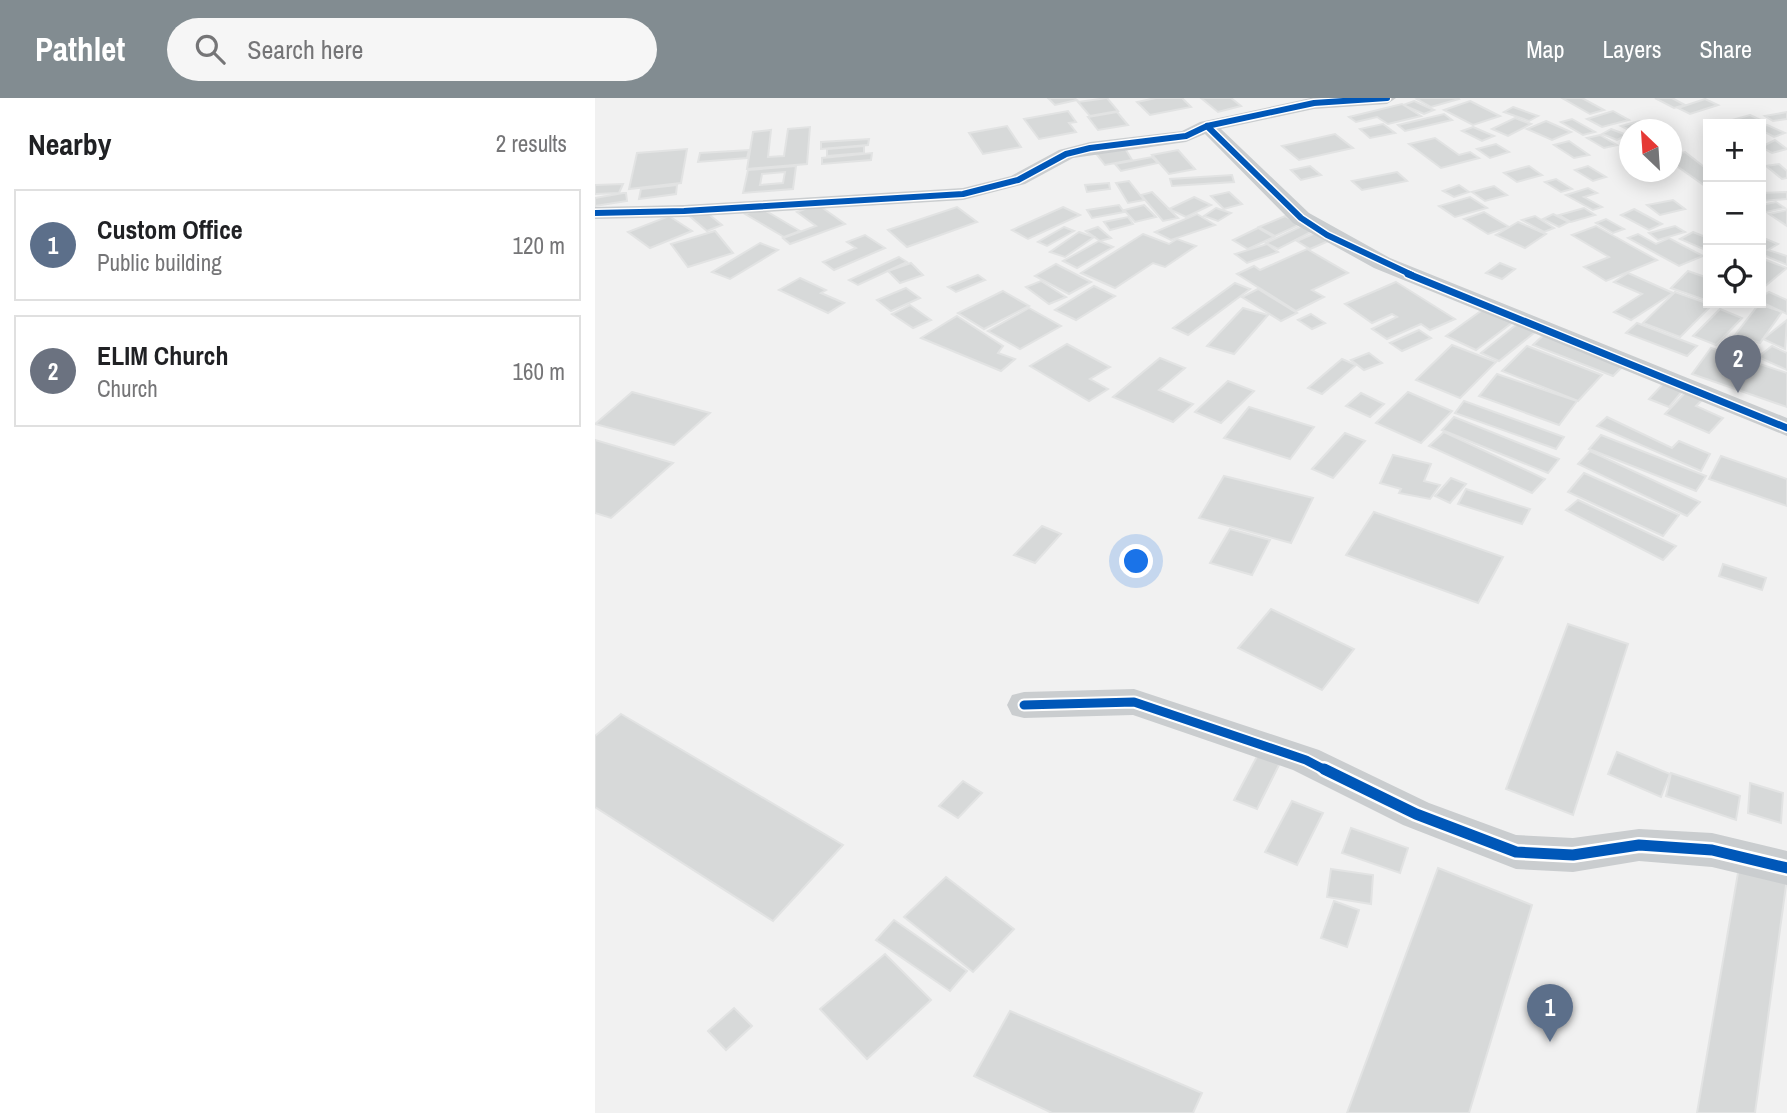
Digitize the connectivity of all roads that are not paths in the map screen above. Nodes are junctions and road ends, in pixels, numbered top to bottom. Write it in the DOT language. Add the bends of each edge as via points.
graph roads {
  1 [pos="1387,98"];
  2 [pos="1207,125"];
  3 [pos="595,213"];
  4 [pos="1787,428"];
  5 [pos="1024,705"];
  6 [pos="1787,867"];
  1 -- 2 [label="street" via="1314,103"];
  2 -- 3 [label="street" via="1186,136 1066,154 1018,180 964,194"];
  2 -- 4 [label="street" via="1301,218 1327,235 1382,263"];
  5 -- 6 [label="street" via="1134,702 1306,760 1416,814 1516,852 1573,855 1651,846 1712,850"];
}
